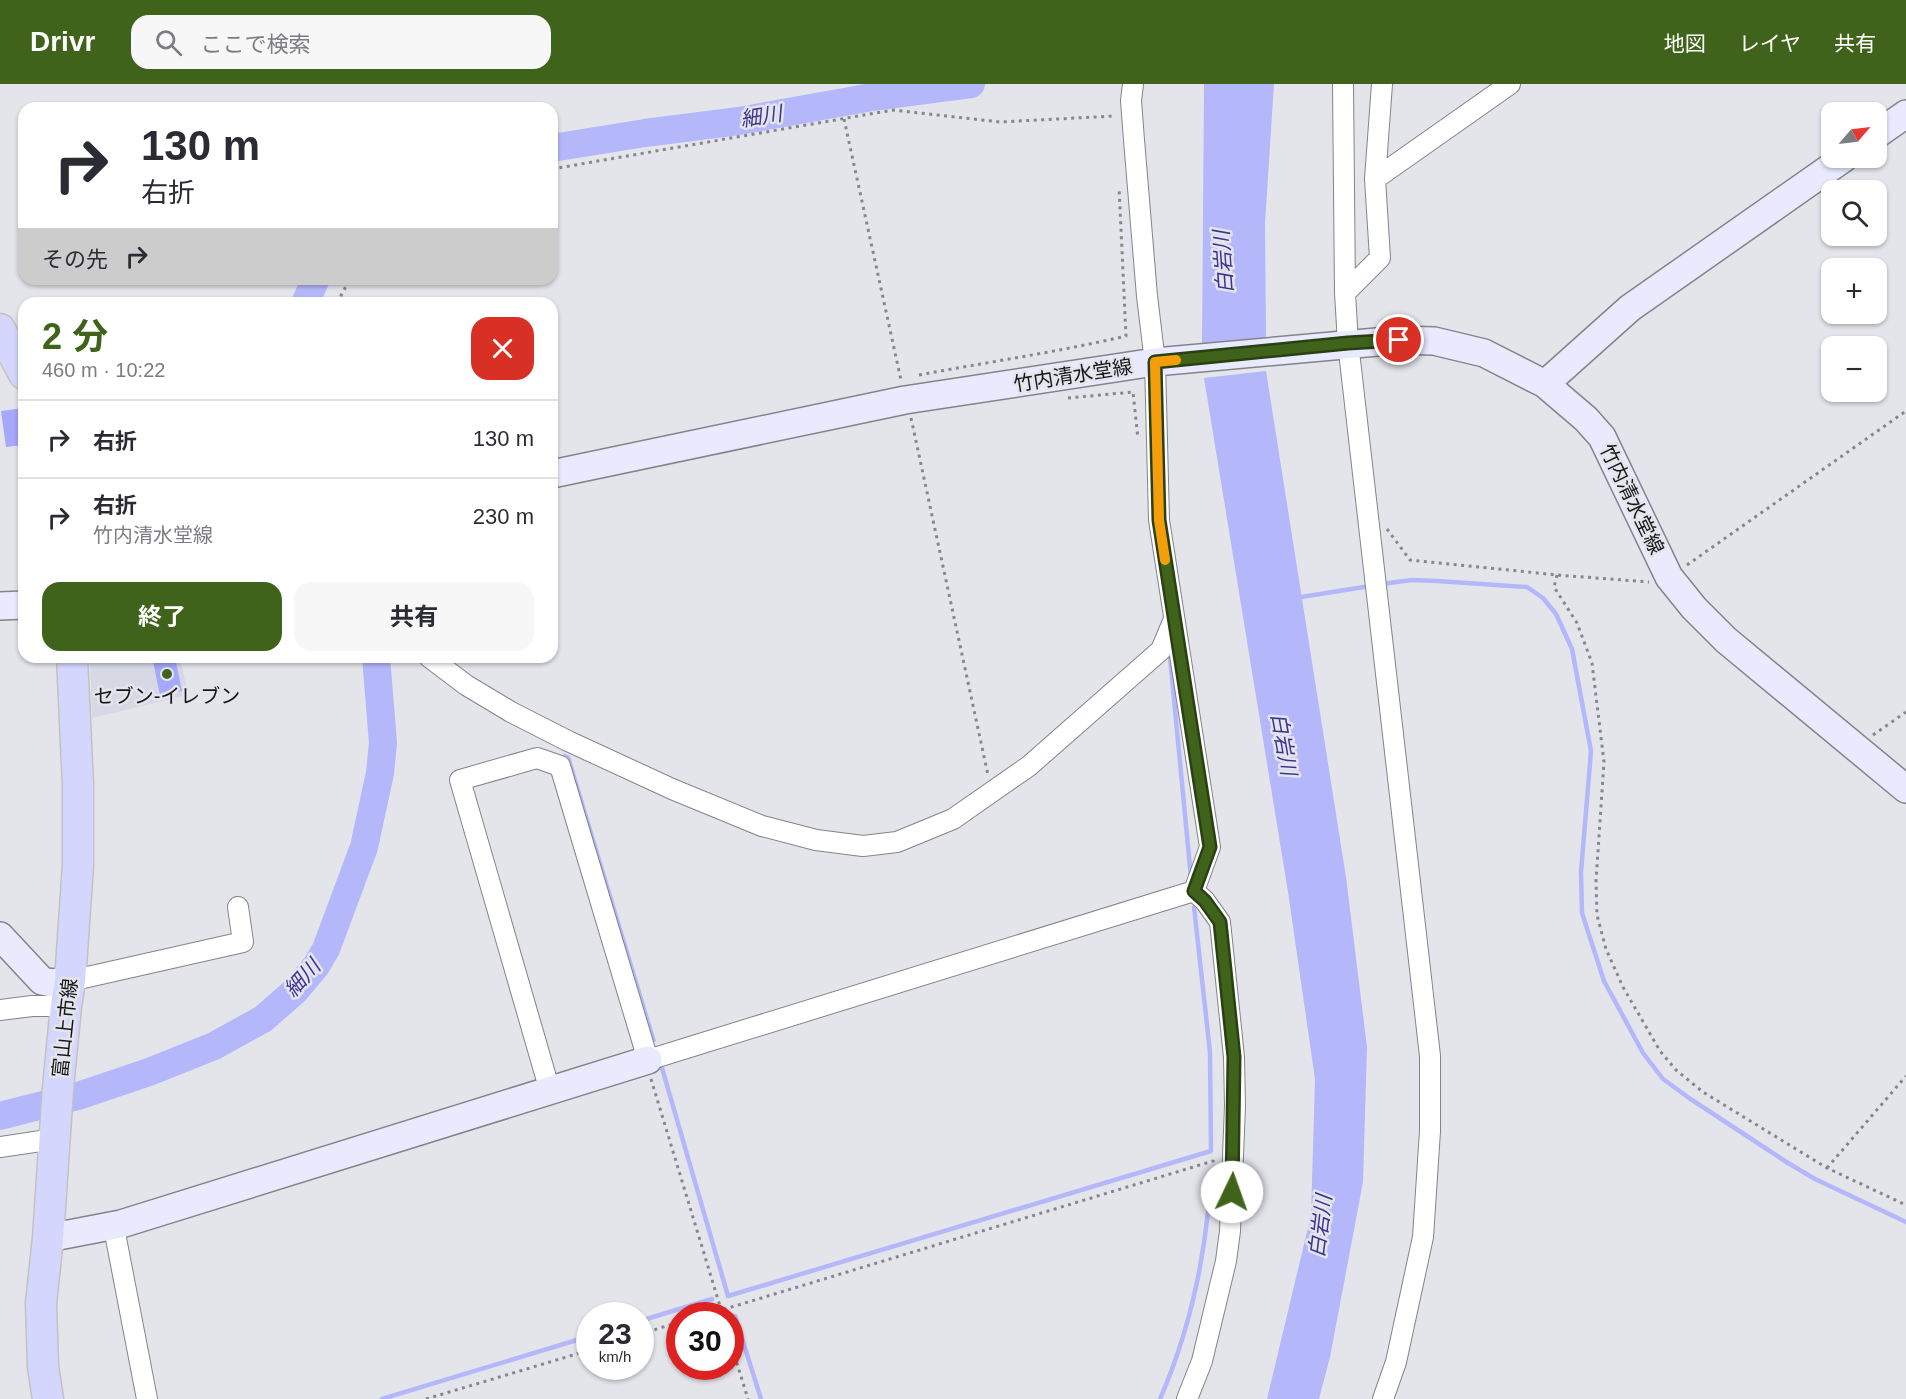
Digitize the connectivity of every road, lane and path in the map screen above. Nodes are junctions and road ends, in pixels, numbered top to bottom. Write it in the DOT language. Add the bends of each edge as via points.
graph roads {
  1 [pos="1133,84"];
  2 [pos="1343,84"];
  3 [pos="1382,84"];
  4 [pos="1510,84"];
  5 [pos="1906,114"];
  6 [pos="1115,116"];
  7 [pos="844,118"];
  8 [pos="1887,127"];
  9 [pos="558,168"];
  10 [pos="1830,168"];
  11 [pos="1375,178"];
  12 [pos="1119,185"];
  13 [pos="1345,293"];
  14 [pos="1348,343"];
  15 [pos="1155,362"];
  16 [pos="1545,384"];
  17 [pos="909,388"];
  18 [pos="1065,399"];
  19 [pos="1906,411"];
  20 [pos="1139,449"];
  21 [pos="558,473"];
  22 [pos="1368,504"];
  23 [pos="1557,575"];
  24 [pos="1669,577"];
  25 [pos="18,605"];
  26 [pos="0,606"];
  27 [pos="1174,619"];
  28 [pos="72,663"];
  29 [pos="437,663"];
  30 [pos="1906,712"];
  31 [pos="1856,747"];
  32 [pos="985,769"];
  33 [pos="1906,789"];
  34 [pos="1194,891"];
  35 [pos="238,907"];
  36 [pos="0,936"];
  37 [pos="68,994"];
  38 [pos="0,1010"];
  39 [pos="648,1060"];
  40 [pos="1906,1076"];
  41 [pos="550,1091"];
  42 [pos="55,1136"];
  43 [pos="0,1147"];
  44 [pos="1216,1165"];
  45 [pos="1827,1168"];
  46 [pos="1906,1205"];
  47 [pos="121,1224"];
  48 [pos="48,1238"];
  49 [pos="719,1302"];
  50 [pos="744,1303"];
  51 [pos="576,1354"];
  52 [pos="742,1380"];
  53 [pos="48,1399"];
  54 [pos="147,1399"];
  55 [pos="426,1399"];
  56 [pos="748,1399"];
  57 [pos="1187,1399"];
  58 [pos="1383,1399"];
  1 -- 15 [label="street" via="1134,140"];
  2 -- 13 [label="street"];
  3 -- 11 [label="street"];
  4 -- 11 [label="street"];
  5 -- 8 [label="main road"];
  6 -- 7 [label="path" via="1000,122 893,110"];
  7 -- 9 [label="path"];
  7 -- 17 [label="path"];
  10 -- 16 [label="main road" via="1630,308"];
  11 -- 13 [label="street" via="1380,258"];
  12 -- 17 [label="path" via="1126,336 1028,354"];
  13 -- 14 [label="street"];
  14 -- 15 [label="main road, 竹内清水堂線"];
  14 -- 16 [label="main road, 竹内清水堂線" via="1434,341 1484,353"];
  14 -- 22 [label="street"];
  15 -- 17 [label="main road, 竹内清水堂線"];
  15 -- 27 [label="street" via="1159,520"];
  16 -- 24 [label="main road, 竹内清水堂線" via="1602,437"];
  17 -- 21 [label="main road, 竹内清水堂線"];
  17 -- 32 [label="path" via="912,421"];
  18 -- 20 [label="path" via="1133,392"];
  19 -- 24 [label="path"];
  22 -- 23 [label="path" via="1410,560"];
  22 -- 58 [label="street" via="1430,1056 1423,1237 1396,1362"];
  23 -- 24 [label="path" via="1655,582"];
  23 -- 45 [label="path" via="1554,588 1577,623 1592,663 1604,762 1597,915 1619,978 1660,1051 1676,1070 1703,1092"];
  24 -- 31 [label="main road, 竹内清水堂線" via="1726,640"];
  25 -- 26 [label="main road"];
  27 -- 29 [label="street" via="1161,651 1029,766 953,819 897,842 863,846 816,840 762,826 672,789 511,712"];
  27 -- 34 [label="street" via="1210,847"];
  28 -- 37 [label="main road, 富山上市線" via="79,842"];
  30 -- 31 [label="path"];
  31 -- 33 [label="main road, 竹内清水堂線"];
  34 -- 39 [label="street"];
  34 -- 57 [label="street" via="1220,922 1235,1106 1226,1261 1202,1360"];
  35 -- 37 [label="street" via="243,942"];
  36 -- 37 [label="main road" via="42,981"];
  37 -- 38 [label="street" via="32,1006"];
  37 -- 42 [label="main road, 富山上市線"];
  39 -- 41 [label="main road"];
  39 -- 41 [label="street" via="560,766 537,758 460,780"];
  39 -- 49 [label="path"];
  40 -- 45 [label="path"];
  41 -- 47 [label="main road"];
  42 -- 43 [label="street"];
  42 -- 48 [label="main road, 富山上市線"];
  44 -- 50 [label="path" via="1213,1161"];
  45 -- 46 [label="path"];
  47 -- 48 [label="main road"];
  47 -- 54 [label="street" via="114,1228"];
  48 -- 53 [label="main road, 富山上市線" via="41,1303"];
  51 -- 55 [label="path"];
  52 -- 56 [label="path"];
}
